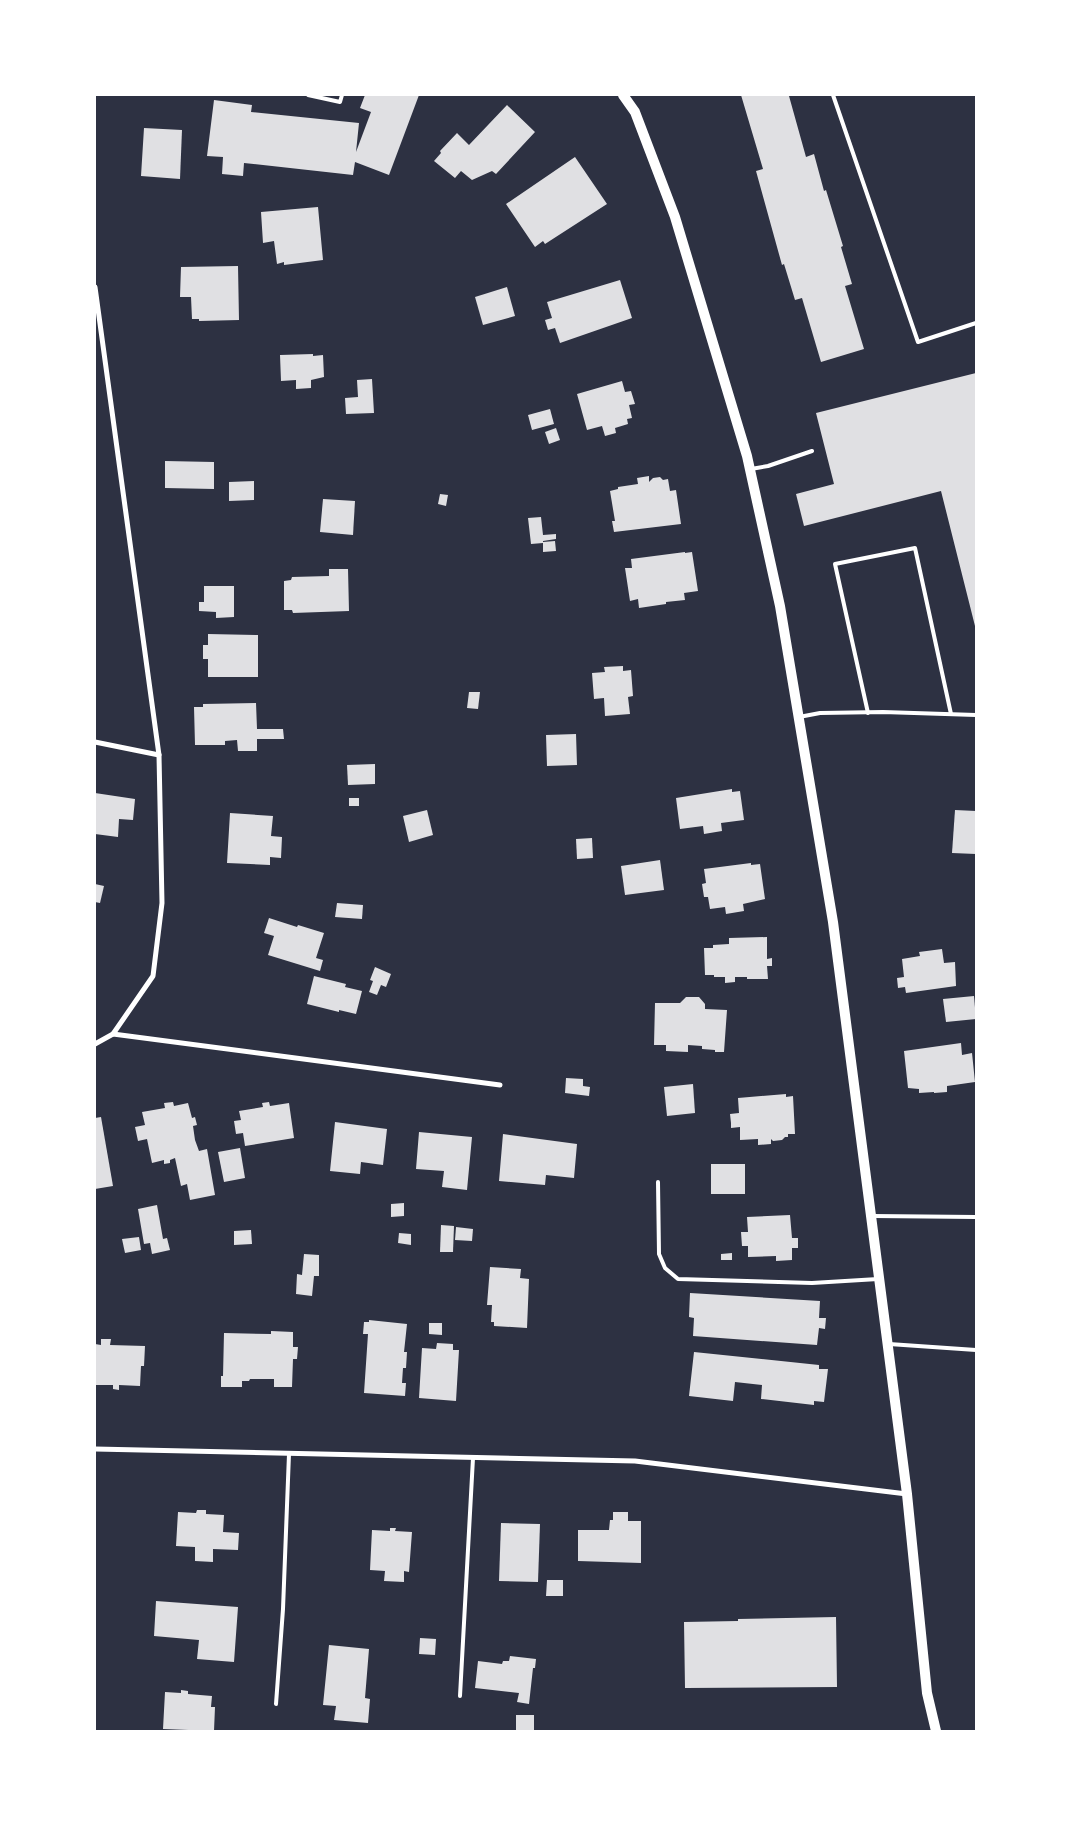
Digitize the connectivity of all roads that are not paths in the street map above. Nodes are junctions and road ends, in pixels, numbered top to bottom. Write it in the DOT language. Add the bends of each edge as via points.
graph roads {
  1 [pos="308,95"];
  2 [pos="342,95"];
  3 [pos="623,95"];
  4 [pos="833,95"];
  5 [pos="95,287"];
  6 [pos="976,323"];
  7 [pos="812,451"];
  8 [pos="749,469"];
  9 [pos="868,713"];
  10 [pos="951,714"];
  11 [pos="976,715"];
  12 [pos="799,717"];
  13 [pos="95,742"];
  14 [pos="159,755"];
  15 [pos="113,1034"];
  16 [pos="95,1044"];
  17 [pos="500,1085"];
  18 [pos="658,1182"];
  19 [pos="871,1216"];
  20 [pos="976,1217"];
  21 [pos="878,1279"];
  22 [pos="887,1344"];
  23 [pos="976,1350"];
  24 [pos="95,1449"];
  25 [pos="289,1454"];
  26 [pos="473,1458"];
  27 [pos="907,1494"];
  28 [pos="460,1696"];
  29 [pos="276,1704"];
  30 [pos="936,1731"];
  1 -- 2 [label="lane" via="340,102"];
  3 -- 8 [label="main road" via="635,112 675,218"];
  4 -- 6 [label="lane" via="918,342"];
  5 -- 14 [label="street"];
  7 -- 8 [label="lane"];
  8 -- 12 [label="main road" via="780,606"];
  9 -- 10 [label="lane"];
  9 -- 10 [label="lane" via="836,564 914,548"];
  9 -- 12 [label="lane" via="820,713"];
  10 -- 11 [label="lane"];
  12 -- 19 [label="main road" via="830,894"];
  13 -- 14 [label="street"];
  14 -- 15 [label="street" via="162,903 152,976"];
  15 -- 16 [label="street"];
  15 -- 17 [label="street"];
  18 -- 21 [label="lane" via="659,1254 665,1268 678,1279 812,1283"];
  19 -- 20 [label="lane"];
  19 -- 21 [label="main road"];
  21 -- 22 [label="main road"];
  22 -- 23 [label="lane"];
  22 -- 27 [label="main road"];
  24 -- 25 [label="street"];
  25 -- 26 [label="street"];
  25 -- 29 [label="lane"];
  26 -- 27 [label="street" via="635,1461"];
  26 -- 28 [label="lane"];
  27 -- 30 [label="main road" via="927,1692"];
}
